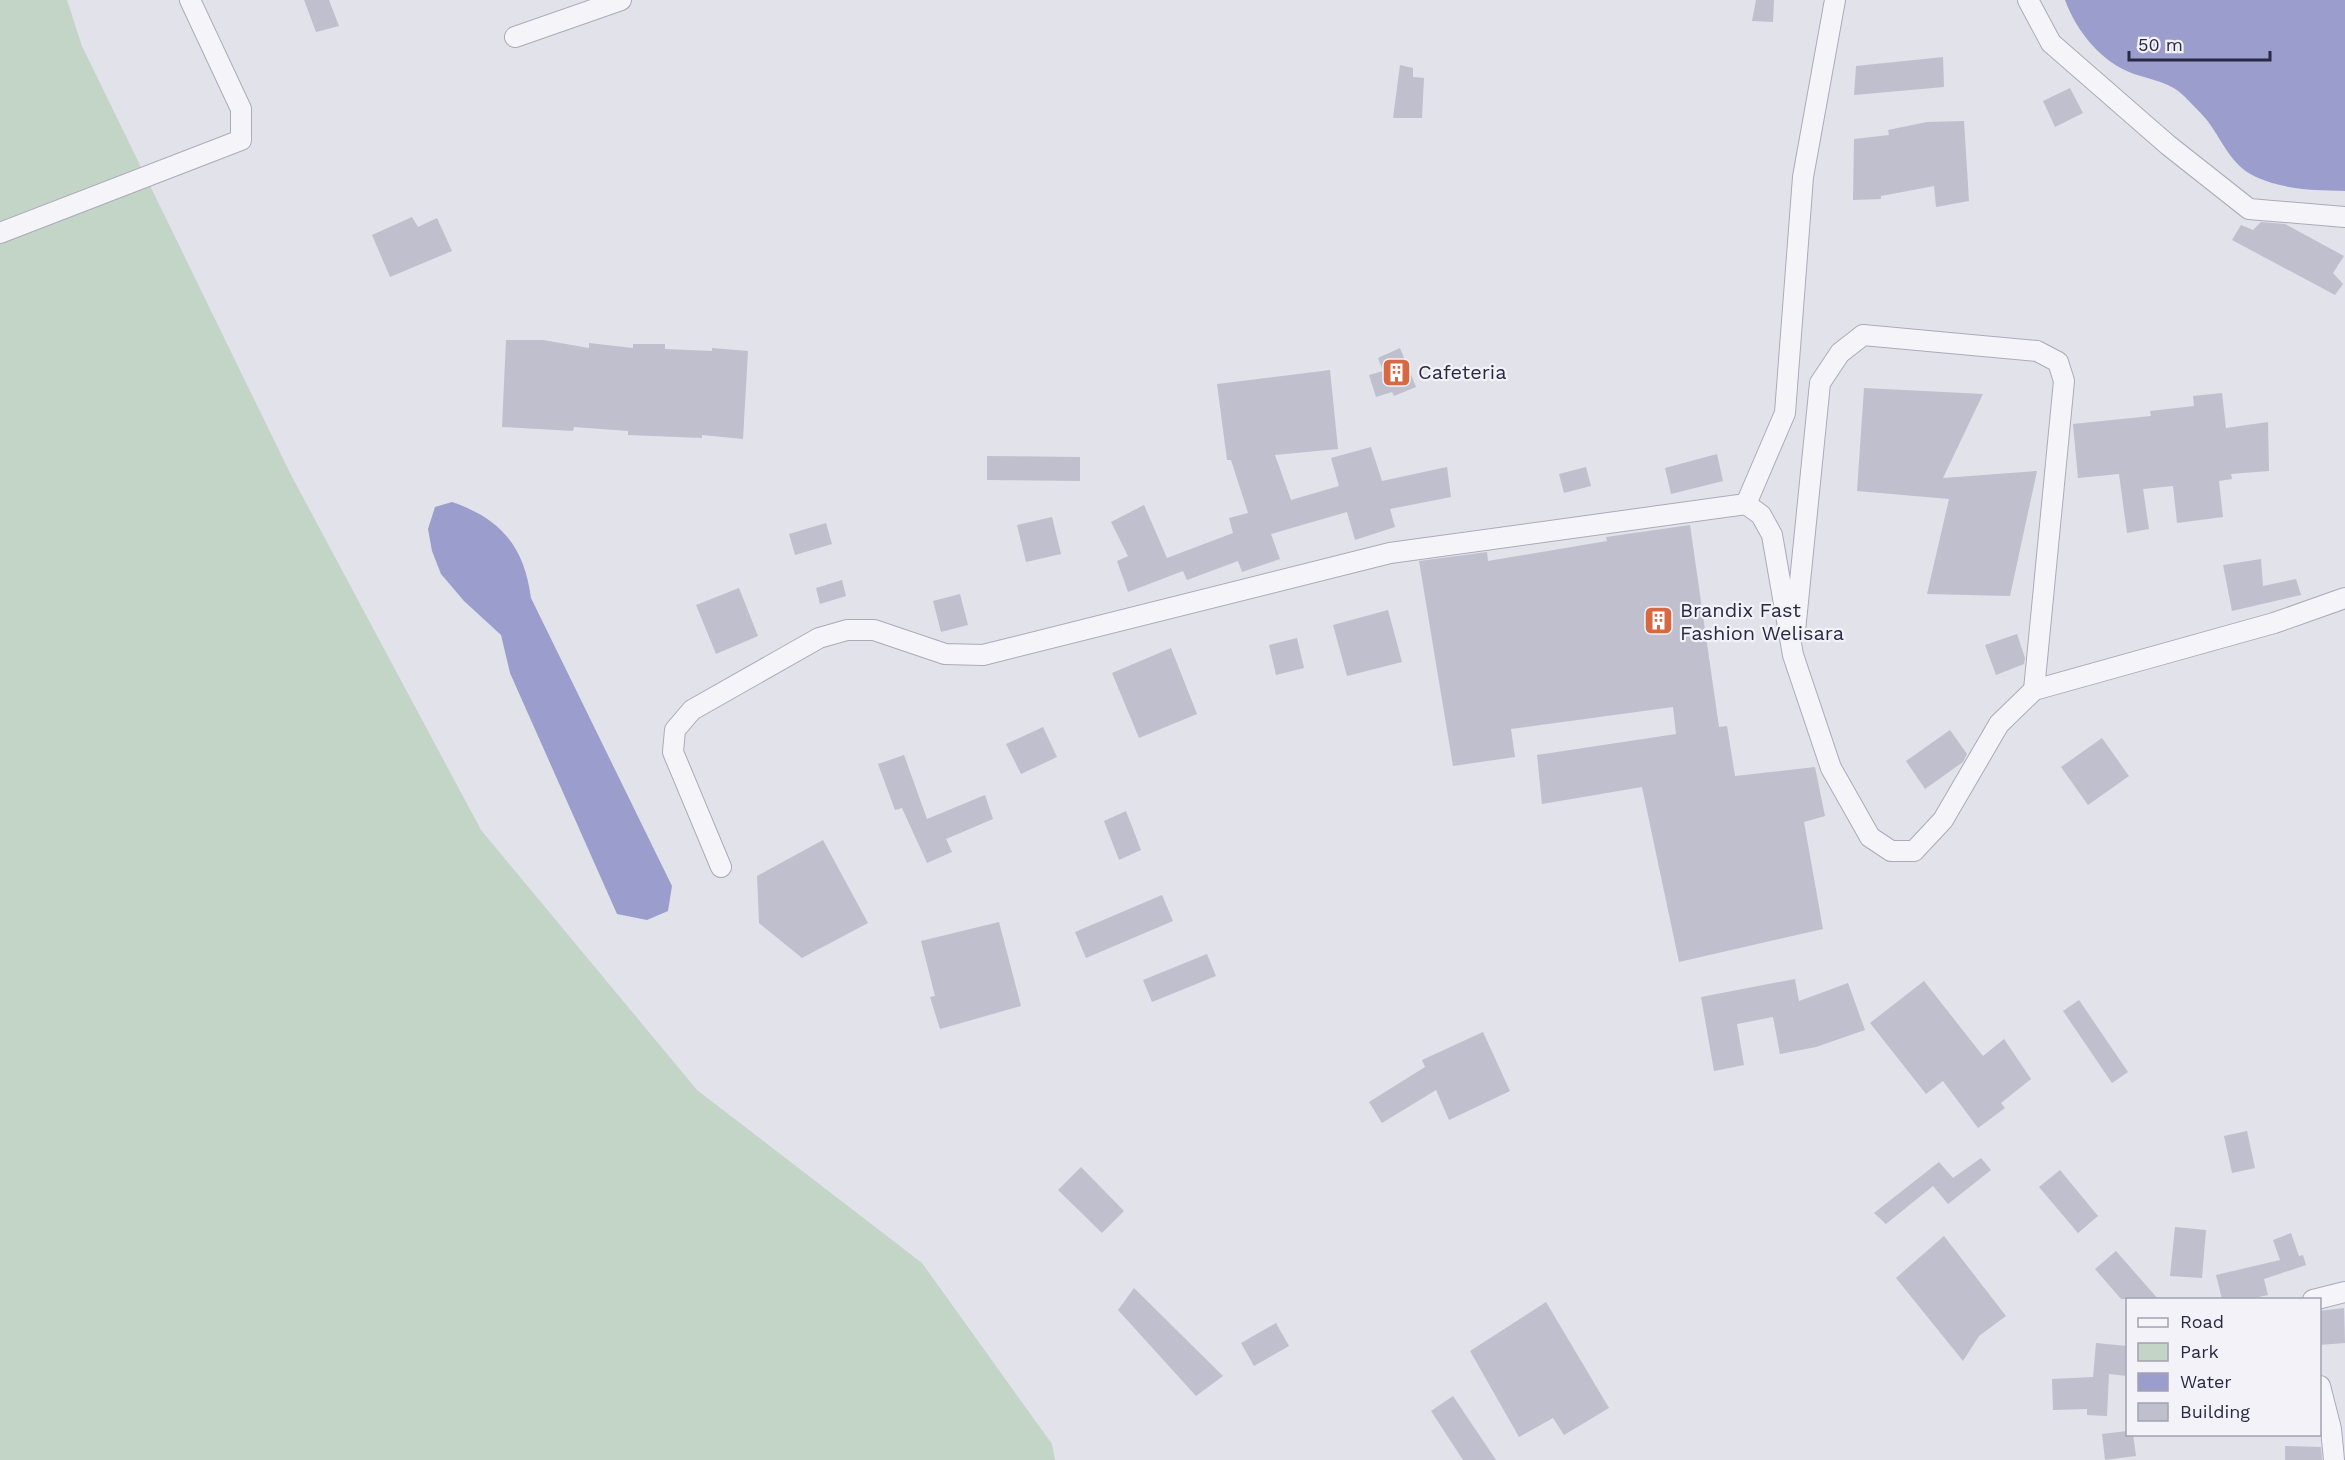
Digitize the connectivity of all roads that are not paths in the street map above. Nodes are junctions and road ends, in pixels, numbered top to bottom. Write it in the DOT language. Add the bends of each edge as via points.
graph roads {
  1 [pos="190,0"];
  2 [pos="621,0"];
  3 [pos="1835,0"];
  4 [pos="2028,0"];
  5 [pos="515,37"];
  6 [pos="2345,217"];
  7 [pos="0,232"];
  8 [pos="1746,504"];
  9 [pos="2345,598"];
  10 [pos="1793,655"];
  11 [pos="2034,690"];
  12 [pos="722,867"];
  13 [pos="2345,1292"];
  14 [pos="2318,1298"];
  15 [pos="2321,1393"];
  16 [pos="2334,1460"];
  1 -- 7 [label="street" via="241,109 241,140"];
  2 -- 5 [label="street"];
  3 -- 8 [label="street" via="1803,177 1785,413"];
  4 -- 6 [label="street" via="2051,43 2249,209"];
  8 -- 10 [label="street" via="1761,515 1772,535"];
  8 -- 12 [label="street" via="1390,553 983,655 945,654 874,630 847,630 819,638 692,710 675,730 673,752"];
  9 -- 11 [label="street"];
  10 -- 11 [label="street" via="1831,768 1870,837 1891,850 1914,851 1942,820 1999,724"];
  10 -- 11 [label="street" via="1820,383 1840,353 1863,335 2037,351 2058,362 2064,381"];
  13 -- 14 [label="street"];
  15 -- 16 [label="street"];
}
